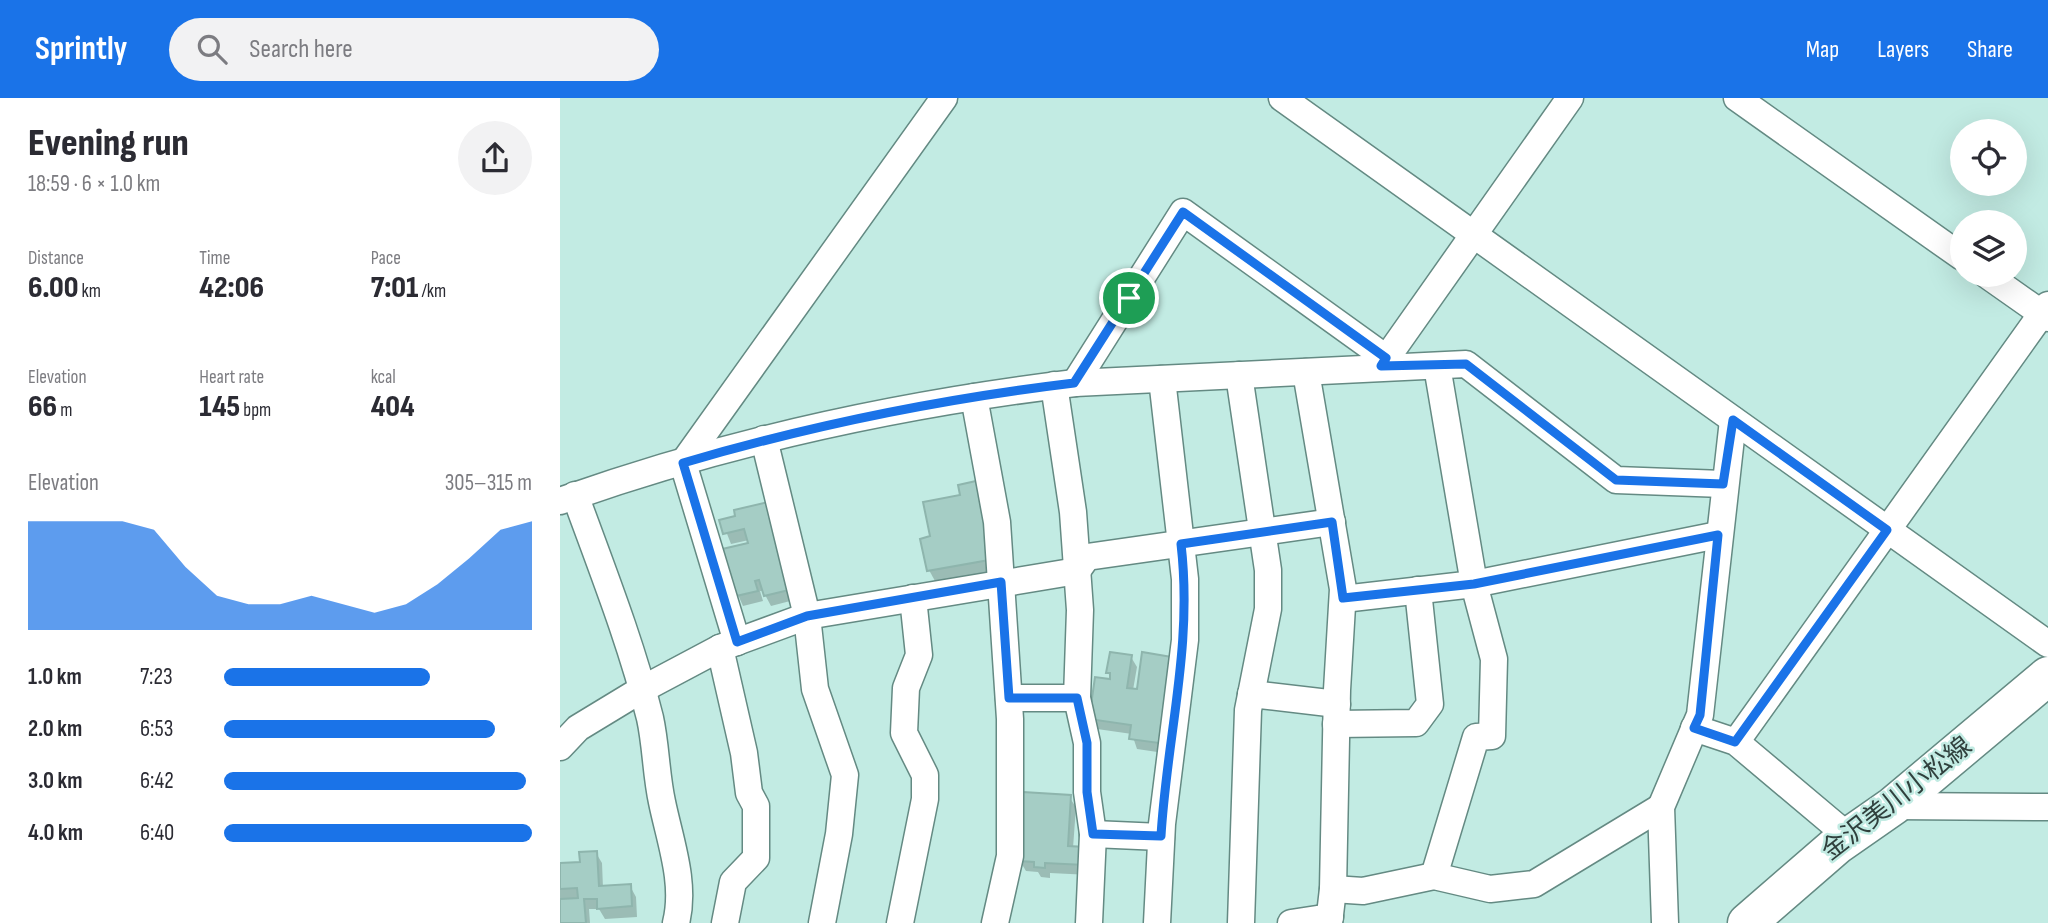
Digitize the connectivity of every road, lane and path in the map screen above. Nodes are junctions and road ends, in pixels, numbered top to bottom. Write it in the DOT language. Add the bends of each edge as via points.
graph roads {
  1 [pos="944,98"];
  2 [pos="1282,98"];
  3 [pos="1570,98"];
  4 [pos="1737,98"];
  5 [pos="1473,234"];
  6 [pos="1950,249"];
  7 [pos="2006,287"];
  8 [pos="2046,312"];
  9 [pos="1383,362"];
  10 [pos="1437,366"];
  11 [pos="1306,372"];
  12 [pos="1239,375"];
  13 [pos="1162,379"];
  14 [pos="1064,384"];
  15 [pos="974,397"];
  16 [pos="1733,420"];
  17 [pos="764,439"];
  18 [pos="683,463"];
  19 [pos="1723,484"];
  20 [pos="568,498"];
  21 [pos="1332,522"];
  22 [pos="1887,530"];
  23 [pos="1262,532"];
  24 [pos="1718,535"];
  25 [pos="1181,544"];
  26 [pos="1077,571"];
  27 [pos="1001,582"];
  28 [pos="1474,584"];
  29 [pos="1418,590"];
  30 [pos="913,598"];
  31 [pos="1343,598"];
  32 [pos="807,616"];
  33 [pos="2048,644"];
  34 [pos="728,645"];
  35 [pos="2048,676"];
  36 [pos="642,690"];
  37 [pos="1251,694"];
  38 [pos="1009,698"];
  39 [pos="1077,698"];
  40 [pos="1337,714"];
  41 [pos="1694,728"];
  42 [pos="1735,742"];
  43 [pos="560,747"];
  44 [pos="1893,806"];
  45 [pos="1661,807"];
  46 [pos="2048,807"];
  47 [pos="1093,834"];
  48 [pos="1161,836"];
  49 [pos="1849,837"];
  50 [pos="1434,876"];
  51 [pos="1333,889"];
  52 [pos="1330,920"];
  53 [pos="676,923"];
  54 [pos="726,923"];
  55 [pos="822,923"];
  56 [pos="900,923"];
  57 [pos="995,923"];
  58 [pos="1089,923"];
  59 [pos="1157,923"];
  60 [pos="1241,923"];
  61 [pos="1291,923"];
  62 [pos="1665,923"];
  63 [pos="1747,923"];
  1 -- 18 [label="street"];
  2 -- 5 [label="street"];
  3 -- 5 [label="street"];
  4 -- 6 [label="street"];
  5 -- 9 [label="street"];
  5 -- 16 [label="street"];
  7 -- 8 [label="street"];
  8 -- 22 [label="street"];
  9 -- 10 [label="street"];
  9 -- 11 [label="street"];
  9 -- 14 [label="street" via="1183,212"];
  10 -- 19 [label="street" via="1466,364 1616,480"];
  10 -- 28 [label="street"];
  11 -- 12 [label="street"];
  11 -- 21 [label="street"];
  12 -- 13 [label="street"];
  12 -- 23 [label="street"];
  13 -- 14 [label="street"];
  13 -- 25 [label="street"];
  14 -- 15 [label="street"];
  14 -- 26 [label="street"];
  15 -- 17 [label="street"];
  15 -- 27 [label="street" via="997,522"];
  16 -- 19 [label="street"];
  16 -- 22 [label="street"];
  17 -- 18 [label="street"];
  17 -- 32 [label="street"];
  18 -- 20 [label="street"];
  18 -- 34 [label="street"];
  19 -- 24 [label="street"];
  20 -- 36 [label="street" via="629,644"];
  21 -- 23 [label="street"];
  21 -- 31 [label="street"];
  22 -- 33 [label="street"];
  22 -- 42 [label="street"];
  23 -- 25 [label="street"];
  23 -- 37 [label="street" via="1268,609"];
  24 -- 28 [label="street"];
  24 -- 41 [label="street" via="1700,715"];
  25 -- 26 [label="street" via="1087,557"];
  25 -- 48 [label="street" via="1185,640"];
  26 -- 27 [label="street"];
  26 -- 39 [label="street"];
  27 -- 30 [label="street"];
  27 -- 38 [label="street"];
  28 -- 29 [label="street"];
  28 -- 50 [label="street" via="1494,659 1492,736 1476,737"];
  29 -- 31 [label="street"];
  29 -- 40 [label="street" via="1430,704 1416,723"];
  30 -- 32 [label="street"];
  30 -- 56 [label="street" via="919,655 906,688 904,733 925,775 925,799"];
  31 -- 40 [label="street"];
  32 -- 34 [label="street"];
  32 -- 55 [label="street" via="815,689 845,775"];
  34 -- 36 [label="street"];
  34 -- 54 [label="street" via="749,793 756,806 756,858 733,882"];
  35 -- 44 [label="main road, 金沢美川小松線"];
  36 -- 43 [label="street" via="578,727"];
  36 -- 53 [label="street" via="676,858"];
  37 -- 40 [label="street"];
  37 -- 60 [label="street"];
  38 -- 39 [label="street"];
  38 -- 57 [label="street" via="1010,856"];
  39 -- 47 [label="street" via="1087,743"];
  40 -- 51 [label="street"];
  41 -- 42 [label="street"];
  41 -- 45 [label="street"];
  42 -- 49 [label="street"];
  44 -- 46 [label="street"];
  44 -- 49 [label="main road, 金沢美川小松線"];
  45 -- 50 [label="street" via="1534,884 1490,889"];
  45 -- 62 [label="street"];
  47 -- 48 [label="street"];
  47 -- 58 [label="street"];
  48 -- 59 [label="street"];
  49 -- 63 [label="main road, 金沢美川小松線"];
  50 -- 51 [label="street" via="1363,891"];
  51 -- 52 [label="street"];
  52 -- 61 [label="street"];
}
